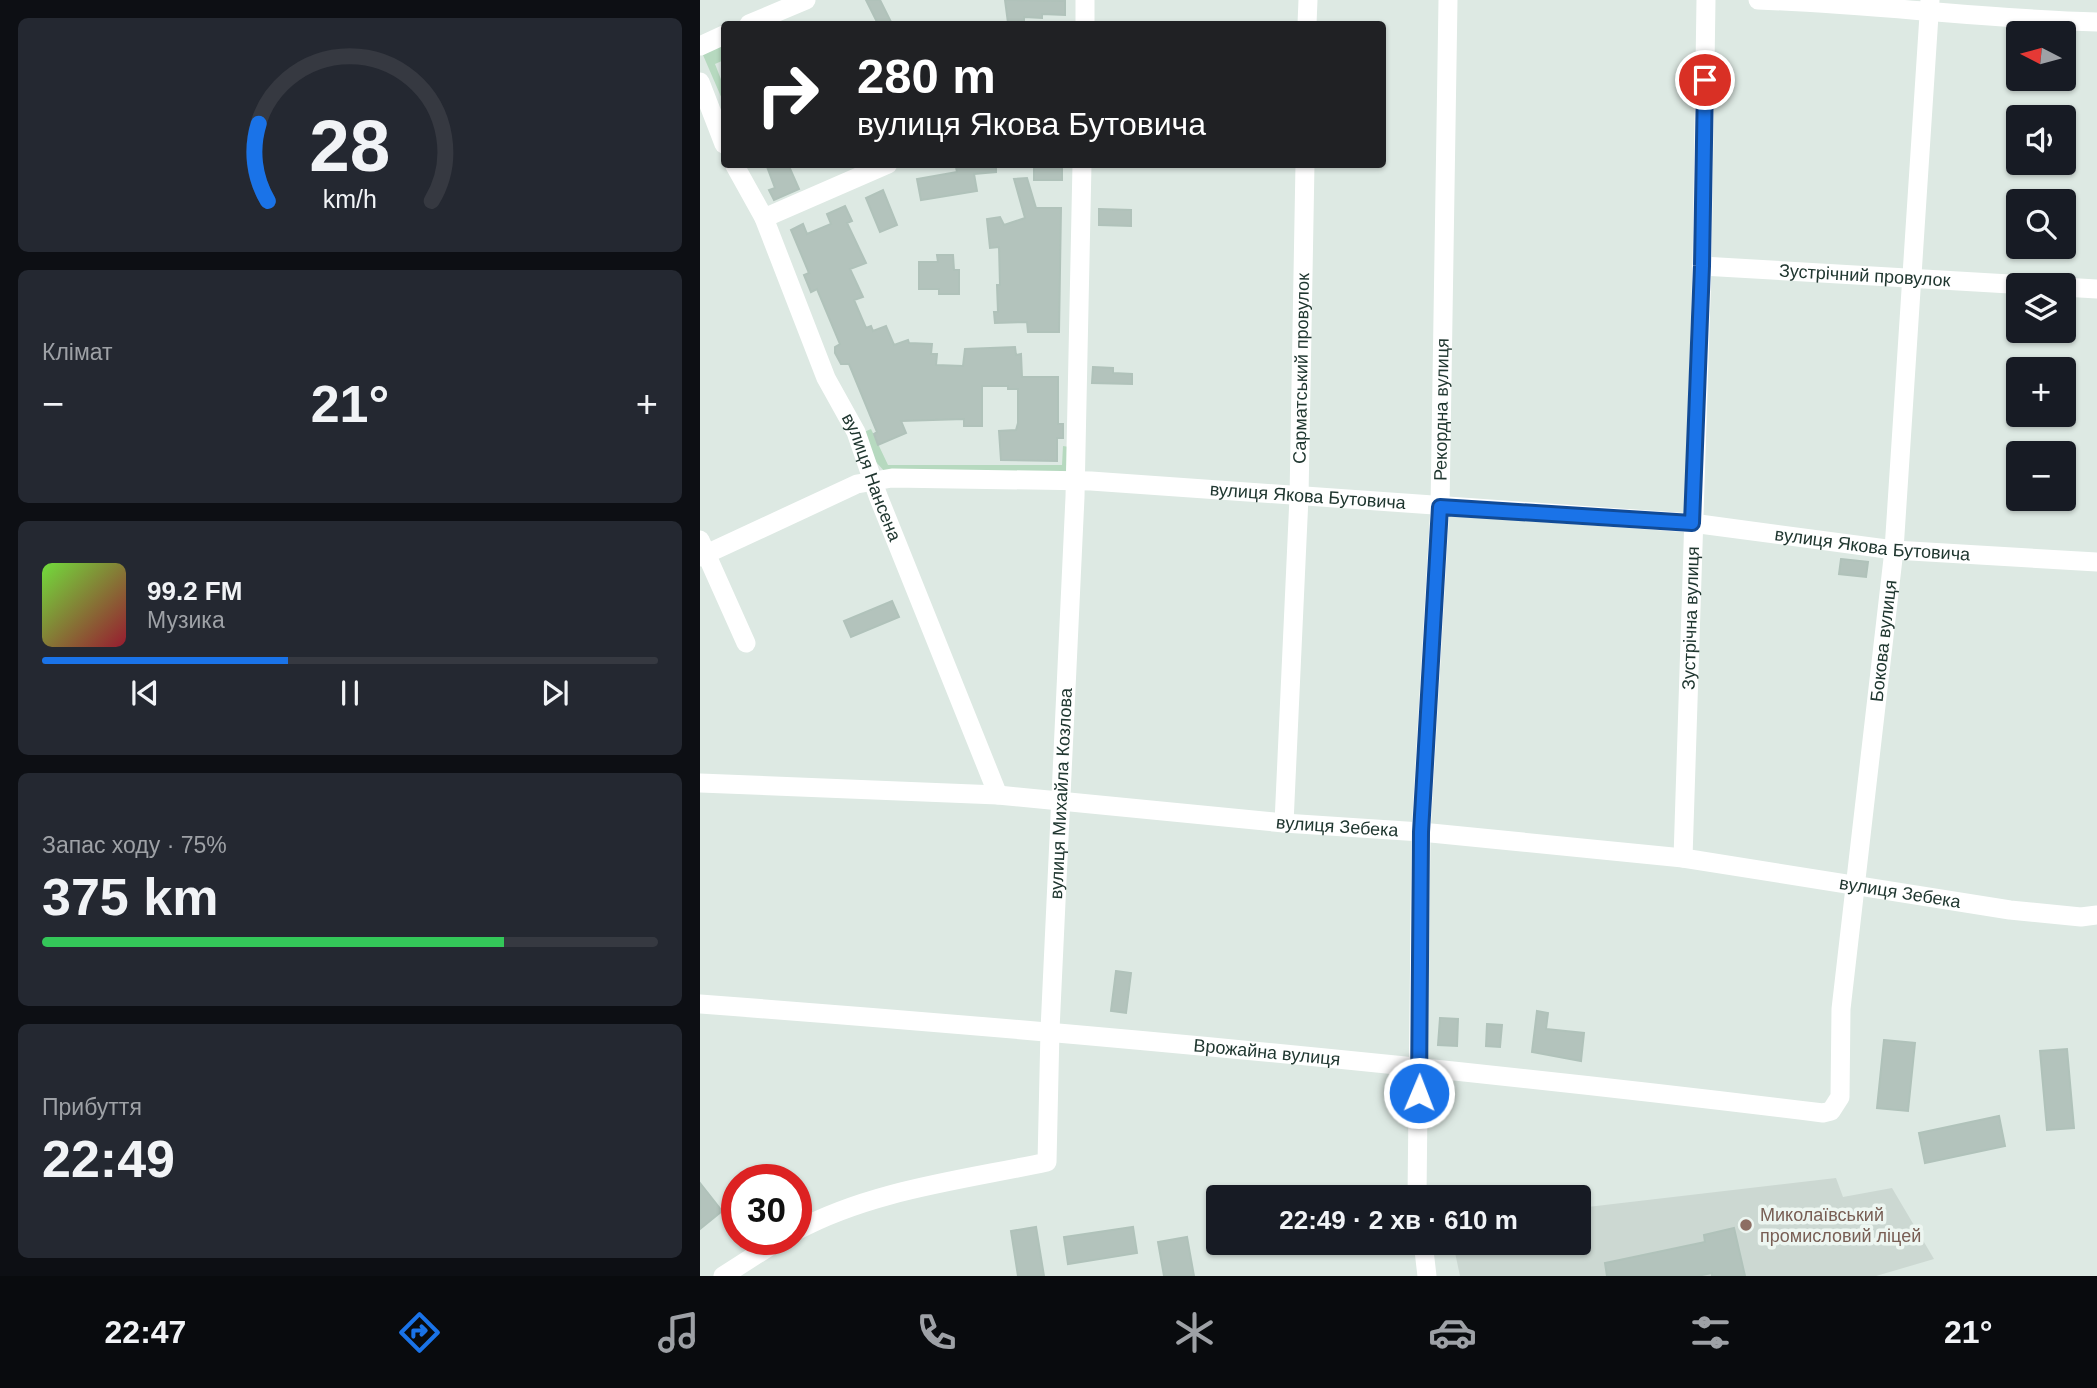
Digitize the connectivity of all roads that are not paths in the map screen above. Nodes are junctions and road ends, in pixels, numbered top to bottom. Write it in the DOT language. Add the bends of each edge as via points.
graph roads {
  1 [pos="806,0"];
  2 [pos="1085,0"];
  3 [pos="1308,0"];
  4 [pos="1448,0"];
  5 [pos="1706,0"];
  6 [pos="1758,0"];
  7 [pos="1929,5"];
  8 [pos="756,21"];
  9 [pos="1085,21"];
  10 [pos="1307,21"];
  11 [pos="2097,22"];
  12 [pos="721,36"];
  13 [pos="700,47"];
  14 [pos="700,82"];
  15 [pos="721,136"];
  16 [pos="736,168"];
  17 [pos="879,168"];
  18 [pos="1082,168"];
  19 [pos="1305,168"];
  20 [pos="764,218"];
  21 [pos="1702,266"];
  22 [pos="1912,279"];
  23 [pos="2006,284"];
  24 [pos="2076,288"];
  25 [pos="2097,289"];
  26 [pos="873,481"];
  27 [pos="1075,481"];
  28 [pos="1299,497"];
  29 [pos="1440,507"];
  30 [pos="1692,523"];
  31 [pos="1894,550"];
  32 [pos="702,551"];
  33 [pos="2097,562"];
  34 [pos="746,643"];
  35 [pos="700,783"];
  36 [pos="998,795"];
  37 [pos="1062,801"];
  38 [pos="1284,823"];
  39 [pos="1421,832"];
  40 [pos="1683,858"];
  41 [pos="1854,885"];
  42 [pos="2097,915"];
  43 [pos="700,1003"];
  44 [pos="1050,1030"];
  45 [pos="1420,1067"];
  46 [pos="1831,1111"];
  47 [pos="1417,1185"];
  48 [pos="812,1222"];
  49 [pos="756,1255"];
  50 [pos="1425,1255"];
  51 [pos="723,1276"];
  52 [pos="1427,1276"];
  1 -- 8 [label="street"];
  2 -- 9 [label="street"];
  3 -- 10 [label="street"];
  4 -- 29 [label="street, Рекордна вулиця"];
  5 -- 21 [label="street, Зустрічна вулиця"];
  6 -- 7 [label="street"];
  7 -- 11 [label="street" via="1998,18"];
  7 -- 22 [label="street, Бокова вулиця"];
  12 -- 13 [label="street"];
  14 -- 15 [label="street"];
  16 -- 20 [label="street, вулиця Нансена"];
  17 -- 20 [label="street"];
  18 -- 27 [label="street, вулиця Михайла Козлова"];
  19 -- 28 [label="street, Сарматський провулок"];
  20 -- 26 [label="street, вулиця Нансена" via="826,378 856,432"];
  21 -- 22 [label="street, Зустрічний провулок"];
  21 -- 30 [label="street, Зустрічна вулиця"];
  22 -- 23 [label="street, Зустрічний провулок"];
  22 -- 31 [label="street, Бокова вулиця"];
  24 -- 25 [label="street"];
  26 -- 27 [label="street, вулиця Якова Бутовича"];
  26 -- 32 [label="street, вулиця Якова Бутовича"];
  26 -- 36 [label="street, вулиця Нансена"];
  27 -- 28 [label="street, вулиця Якова Бутовича"];
  27 -- 37 [label="street, вулиця Михайла Козлова"];
  28 -- 29 [label="street, вулиця Якова Бутовича"];
  28 -- 38 [label="street, Сарматський провулок"];
  29 -- 30 [label="street, вулиця Якова Бутовича"];
  29 -- 39 [label="street, Рекордна вулиця"];
  30 -- 31 [label="street, вулиця Якова Бутовича"];
  30 -- 40 [label="street, Зустрічна вулиця"];
  31 -- 33 [label="street, вулиця Якова Бутовича"];
  31 -- 41 [label="street, Бокова вулиця"];
  32 -- 34 [label="street"];
  35 -- 36 [label="street, вулиця Зебека"];
  36 -- 37 [label="street, вулиця Зебека"];
  37 -- 38 [label="street, вулиця Зебека"];
  37 -- 44 [label="street, вулиця Михайла Козлова"];
  38 -- 39 [label="street, вулиця Зебека"];
  39 -- 40 [label="street, вулиця Зебека"];
  39 -- 45 [label="street, Рекордна вулиця"];
  40 -- 41 [label="street, вулиця Зебека"];
  41 -- 42 [label="street, вулиця Зебека" via="2010,910"];
  41 -- 46 [label="street, Бокова вулиця" via="1841,1009 1839,1097"];
  43 -- 44 [label="street, Врожайна вулиця"];
  44 -- 45 [label="street, Врожайна вулиця"];
  44 -- 48 [label="street, вулиця Михайла Козлова" via="1047,1162 881,1198"];
  45 -- 46 [label="street, Врожайна вулиця"];
  45 -- 47 [label="street, Рекордна вулиця"];
  49 -- 51 [label="street"];
  50 -- 52 [label="street"];
}
